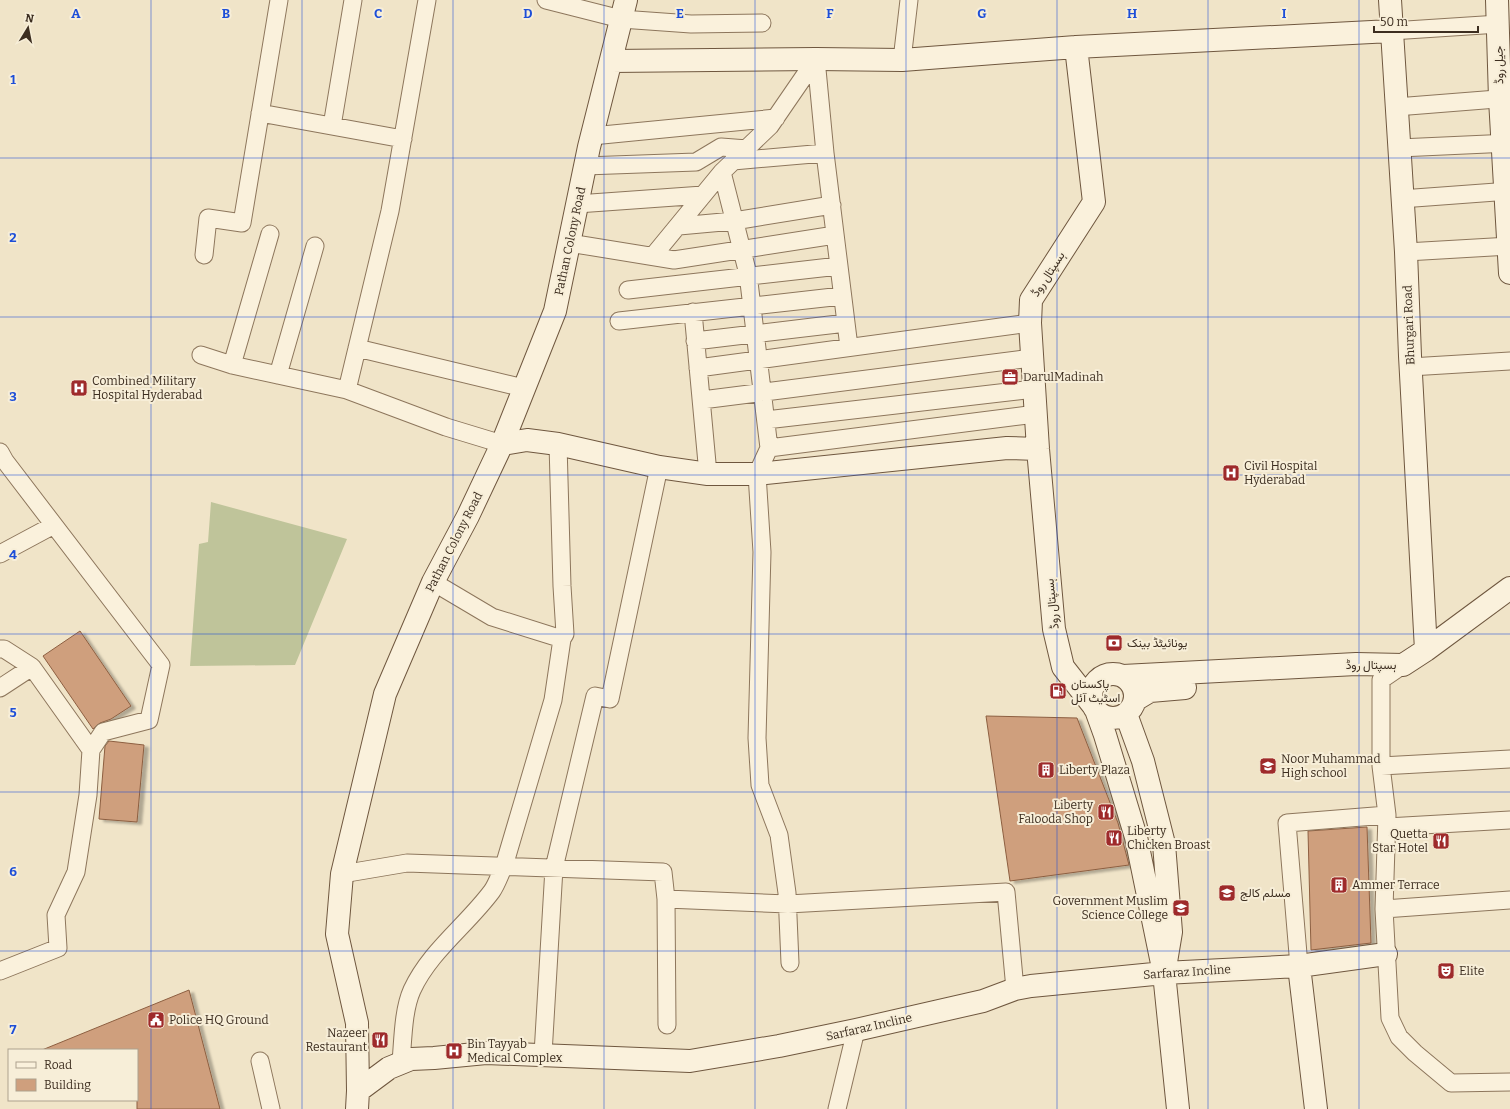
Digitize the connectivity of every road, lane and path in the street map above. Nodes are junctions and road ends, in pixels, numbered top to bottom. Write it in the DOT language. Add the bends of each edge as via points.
graph roads {
  1 [pos="279,0"];
  2 [pos="353,0"];
  3 [pos="427,0"];
  4 [pos="546,0"];
  5 [pos="910,0"];
  6 [pos="1390,0"];
  7 [pos="1497,0"];
  8 [pos="624,9"];
  9 [pos="762,23"];
  10 [pos="1499,24"];
  11 [pos="1391,31"];
  12 [pos="1076,47"];
  13 [pos="816,59"];
  14 [pos="902,60"];
  15 [pos="611,61"];
  16 [pos="1505,98"];
  17 [pos="1396,107"];
  18 [pos="260,113"];
  19 [pos="776,118"];
  20 [pos="332,126"];
  21 [pos="592,136"];
  22 [pos="403,138"];
  23 [pos="1506,143"];
  24 [pos="1399,148"];
  25 [pos="747,149"];
  26 [pos="825,153"];
  27 [pos="585,166"];
  28 [pos="728,167"];
  29 [pos="1508,191"];
  30 [pos="703,195"];
  31 [pos="1401,198"];
  32 [pos="577,204"];
  33 [pos="832,206"];
  34 [pos="734,221"];
  35 [pos="679,226"];
  36 [pos="270,234"];
  37 [pos="835,235"];
  38 [pos="569,243"];
  39 [pos="315,246"];
  40 [pos="1509,246"];
  41 [pos="742,249"];
  42 [pos="1406,252"];
  43 [pos="204,255"];
  44 [pos="653,256"];
  45 [pos="839,266"];
  46 [pos="1510,273"];
  47 [pos="748,276"];
  48 [pos="628,290"];
  49 [pos="842,296"];
  50 [pos="752,306"];
  51 [pos="693,312"];
  52 [pos="619,321"];
  53 [pos="1030,322"];
  54 [pos="846,323"];
  55 [pos="755,334"];
  56 [pos="695,341"];
  57 [pos="849,347"];
  58 [pos="357,348"];
  59 [pos="201,355"];
  60 [pos="1032,358"];
  61 [pos="759,360"];
  62 [pos="1510,361"];
  63 [pos="232,364"];
  64 [pos="1410,367"];
  65 [pos="698,368"];
  66 [pos="278,375"];
  67 [pos="524,388"];
  68 [pos="1034,389"];
  69 [pos="347,390"];
  70 [pos="762,392"];
  71 [pos="702,400"];
  72 [pos="1036,414"];
  73 [pos="766,420"];
  74 [pos="502,444"];
  75 [pos="558,444"];
  76 [pos="769,448"];
  77 [pos="1038,449"];
  78 [pos="0,452"];
  79 [pos="659,467"];
  80 [pos="708,474"];
  81 [pos="756,474"];
  82 [pos="54,525"];
  83 [pos="0,554"];
  84 [pos="433,582"];
  85 [pos="1510,588"];
  86 [pos="562,639"];
  87 [pos="0,649"];
  88 [pos="1426,650"];
  89 [pos="1058,652"];
  90 [pos="1403,664"];
  91 [pos="32,667"];
  92 [pos="1123,676"];
  93 [pos="1100,677"];
  94 [pos="1381,680"];
  95 [pos="0,688"];
  96 [pos="1094,707"];
  97 [pos="1131,707"];
  98 [pos="91,750"];
  99 [pos="1510,759"];
  100 [pos="1381,766"];
  101 [pos="1510,820"];
  102 [pos="1387,821"];
  103 [pos="504,866"];
  104 [pos="554,868"];
  105 [pos="342,874"];
  106 [pos="666,899"];
  107 [pos="1510,900"];
  108 [pos="788,904"];
  109 [pos="1384,909"];
  110 [pos="1386,954"];
  111 [pos="790,963"];
  112 [pos="1299,966"];
  113 [pos="0,971"];
  114 [pos="1164,973"];
  115 [pos="1015,989"];
  116 [pos="666,1025"];
  117 [pos="856,1030"];
  118 [pos="543,1054"];
  119 [pos="260,1061"];
  120 [pos="401,1062"];
  121 [pos="1510,1082"];
  122 [pos="357,1100"];
  123 [pos="271,1109"];
  124 [pos="837,1109"];
  125 [pos="1178,1109"];
  126 [pos="1316,1109"];
  1 -- 18 [label="street"];
  2 -- 20 [label="street"];
  3 -- 22 [label="street"];
  4 -- 8 [label="street"];
  5 -- 14 [label="street"];
  6 -- 11 [label="street, Bhurgari Road"];
  7 -- 10 [label="street, جیل روڈ"];
  8 -- 9 [label="street" via="691,24"];
  8 -- 15 [label="street, Pathan Colony Road"];
  10 -- 11 [label="street"];
  10 -- 16 [label="street, جیل روڈ"];
  11 -- 12 [label="street"];
  11 -- 17 [label="street, Bhurgari Road"];
  12 -- 14 [label="street"];
  12 -- 53 [label="street, ہسپتال روڈ" via="1094,202 1031,300"];
  13 -- 14 [label="street"];
  13 -- 15 [label="street"];
  13 -- 19 [label="street"];
  13 -- 26 [label="street"];
  15 -- 21 [label="street, Pathan Colony Road"];
  16 -- 17 [label="street"];
  16 -- 23 [label="street, جیل روڈ"];
  17 -- 24 [label="street, Bhurgari Road"];
  18 -- 20 [label="street"];
  18 -- 43 [label="street" via="242,223 208,218"];
  19 -- 21 [label="street"];
  19 -- 25 [label="street"];
  20 -- 22 [label="street"];
  21 -- 27 [label="street, Pathan Colony Road"];
  22 -- 58 [label="street" via="390,211"];
  23 -- 24 [label="street"];
  23 -- 29 [label="street, جیل روڈ"];
  24 -- 31 [label="street, Bhurgari Road"];
  25 -- 27 [label="street" via="721,147 696,162"];
  25 -- 28 [label="street"];
  26 -- 28 [label="street"];
  26 -- 33 [label="street"];
  27 -- 32 [label="street, Pathan Colony Road"];
  28 -- 30 [label="street"];
  28 -- 34 [label="street"];
  29 -- 31 [label="street"];
  29 -- 40 [label="street, جیل روڈ"];
  30 -- 32 [label="street"];
  30 -- 35 [label="street"];
  31 -- 42 [label="street, Bhurgari Road"];
  32 -- 38 [label="street, Pathan Colony Road"];
  33 -- 34 [label="street"];
  33 -- 37 [label="street"];
  34 -- 35 [label="street"];
  34 -- 41 [label="street"];
  35 -- 44 [label="street"];
  36 -- 63 [label="street"];
  37 -- 41 [label="street"];
  37 -- 45 [label="street"];
  38 -- 44 [label="street"];
  38 -- 67 [label="street, Pathan Colony Road" via="555,311"];
  39 -- 66 [label="street"];
  40 -- 42 [label="street"];
  40 -- 46 [label="street, جیل روڈ"];
  41 -- 44 [label="street" via="674,260"];
  41 -- 47 [label="street"];
  42 -- 64 [label="street, Bhurgari Road"];
  45 -- 47 [label="street"];
  45 -- 49 [label="street"];
  47 -- 48 [label="street"];
  47 -- 50 [label="street"];
  49 -- 50 [label="street"];
  49 -- 54 [label="street"];
  50 -- 51 [label="street"];
  50 -- 55 [label="street"];
  51 -- 52 [label="street"];
  51 -- 56 [label="street"];
  53 -- 57 [label="street"];
  53 -- 60 [label="street, ہسپتال روڈ"];
  54 -- 55 [label="street"];
  54 -- 57 [label="street"];
  55 -- 56 [label="street"];
  55 -- 61 [label="street"];
  56 -- 65 [label="street"];
  57 -- 61 [label="street"];
  58 -- 67 [label="street"];
  58 -- 69 [label="street"];
  59 -- 63 [label="street"];
  60 -- 68 [label="street, ہسپتال روڈ"];
  60 -- 70 [label="street"];
  61 -- 65 [label="street"];
  61 -- 70 [label="street"];
  62 -- 64 [label="street"];
  63 -- 66 [label="street"];
  64 -- 88 [label="street, Bhurgari Road"];
  65 -- 71 [label="street"];
  66 -- 69 [label="street"];
  67 -- 74 [label="street, Pathan Colony Road"];
  68 -- 72 [label="street, ہسپتال روڈ"];
  68 -- 73 [label="street"];
  69 -- 74 [label="street" via="446,427"];
  70 -- 71 [label="street"];
  70 -- 73 [label="street"];
  71 -- 80 [label="street"];
  72 -- 76 [label="street"];
  72 -- 77 [label="street, ہسپتال روڈ"];
  73 -- 76 [label="street"];
  74 -- 75 [label="street" via="527,440"];
  74 -- 84 [label="street, Pathan Colony Road"];
  75 -- 79 [label="street"];
  75 -- 86 [label="street" via="565,634"];
  76 -- 81 [label="street"];
  77 -- 81 [label="street" via="1007,448"];
  77 -- 89 [label="street, ہسپتال روڈ"];
  78 -- 82 [label="street"];
  79 -- 80 [label="street"];
  79 -- 104 [label="street" via="610,699 595,696"];
  80 -- 81 [label="street"];
  81 -- 108 [label="street" via="762,552 758,738 760,785 780,835"];
  82 -- 83 [label="street"];
  82 -- 98 [label="street" via="161,665 148,720 103,732"];
  84 -- 86 [label="street" via="492,617"];
  84 -- 105 [label="street, Pathan Colony Road" via="385,694"];
  85 -- 88 [label="street"];
  86 -- 103 [label="street" via="553,700"];
  87 -- 91 [label="street"];
  88 -- 90 [label="street"];
  89 -- 93 [label="street, ہسپتال روڈ" via="1066,665 1073,670"];
  89 -- 96 [label="street, ہسپتال روڈ" via="1063,667"];
  90 -- 92 [label="street, ہسپتال روڈ" via="1356,664"];
  90 -- 94 [label="street"];
  91 -- 95 [label="street"];
  91 -- 98 [label="street"];
  92 -- 93 [label="street" via="1111,674"];
  92 -- 97 [label="street" via="1133,686"];
  93 -- 96 [label="street" via="1091,692"];
  94 -- 97 [label="street, ہسپتال روڈ" via="1358,677 1157,690 1145,693"];
  94 -- 100 [label="street"];
  96 -- 97 [label="street" via="1101,715 1114,718"];
  96 -- 114 [label="street" via="1106,735 1136,837"];
  97 -- 114 [label="street" via="1164,844 1171,932"];
  98 -- 113 [label="street" via="88,795 76,872 56,916 58,948"];
  99 -- 100 [label="street"];
  100 -- 102 [label="street"];
  101 -- 102 [label="street"];
  102 -- 109 [label="street"];
  102 -- 112 [label="street" via="1287,823"];
  103 -- 104 [label="street"];
  103 -- 105 [label="street" via="407,863"];
  103 -- 120 [label="street" via="493,890 432,959 412,990 406,1012"];
  104 -- 106 [label="street" via="663,872"];
  104 -- 118 [label="street"];
  105 -- 122 [label="street, Pathan Colony Road" via="337,934 356,1023"];
  106 -- 108 [label="street"];
  106 -- 116 [label="street"];
  107 -- 109 [label="street"];
  108 -- 111 [label="street"];
  108 -- 115 [label="street" via="1006,892"];
  109 -- 110 [label="street"];
  110 -- 112 [label="street, Sarfaraz Incline"];
  110 -- 121 [label="street" via="1390,1018 1399,1037 1450,1083"];
  112 -- 114 [label="street, Sarfaraz Incline"];
  112 -- 126 [label="street"];
  114 -- 115 [label="street, Sarfaraz Incline"];
  114 -- 125 [label="street"];
  115 -- 117 [label="street, Sarfaraz Incline" via="982,1001"];
  117 -- 118 [label="street, Sarfaraz Incline" via="690,1061"];
  117 -- 124 [label="street"];
  118 -- 120 [label="street, Sarfaraz Incline" via="486,1053 410,1059"];
  119 -- 123 [label="street"];
  120 -- 122 [label="street, Sarfaraz Incline" via="388,1068"];
}
